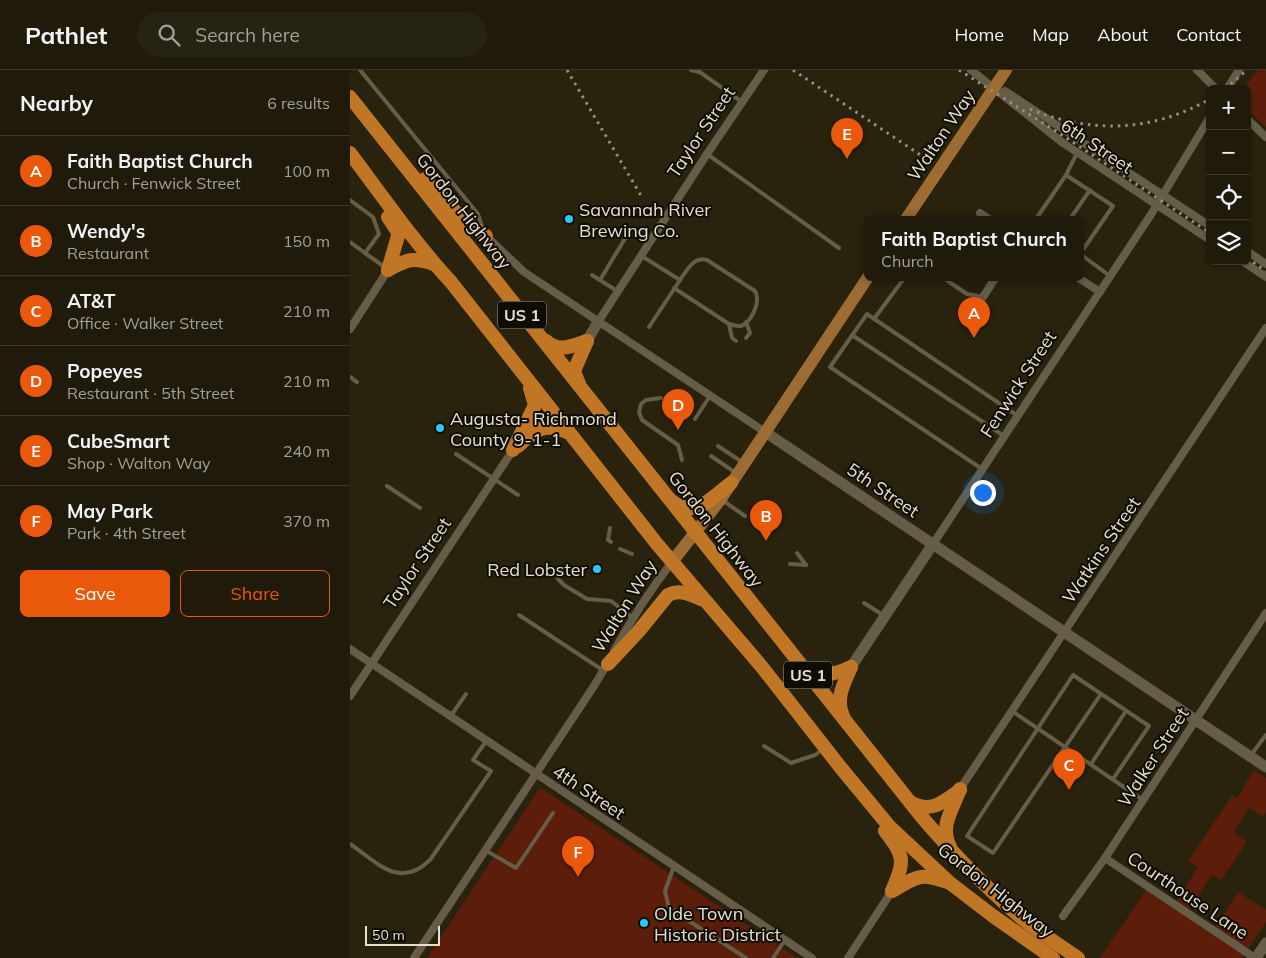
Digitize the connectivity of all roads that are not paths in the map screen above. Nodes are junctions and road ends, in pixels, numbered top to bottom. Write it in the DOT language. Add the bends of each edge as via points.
graph roads {
  1 [pos="360,70"];
  2 [pos="691,70"];
  3 [pos="764,70"];
  4 [pos="972,70"];
  5 [pos="1006,70"];
  6 [pos="1197,70"];
  7 [pos="1239,70"];
  8 [pos="699,71"];
  9 [pos="1212,85"];
  10 [pos="1230,85"];
  11 [pos="350,97"];
  12 [pos="742,102"];
  13 [pos="1206,123"];
  14 [pos="1251,123"];
  15 [pos="373,126"];
  16 [pos="1266,137"];
  17 [pos="1078,152"];
  18 [pos="707,154"];
  19 [pos="351,160"];
  20 [pos="1066,175"];
  21 [pos="1090,190"];
  22 [pos="1162,194"];
  23 [pos="350,200"];
  24 [pos="1156,204"];
  25 [pos="980,213"];
  26 [pos="908,216"];
  27 [pos="984,216"];
  28 [pos="1038,216"];
  29 [pos="1072,216"];
  30 [pos="1206,223"];
  31 [pos="629,232"];
  32 [pos="486,236"];
  33 [pos="1206,237"];
  34 [pos="350,242"];
  35 [pos="839,248"];
  36 [pos="1084,248"];
  37 [pos="365,253"];
  38 [pos="1251,255"];
  39 [pos="640,256"];
  40 [pos="1084,257"];
  41 [pos="434,264"];
  42 [pos="1266,264"];
  43 [pos="1248,265"];
  44 [pos="388,270"];
  45 [pos="592,275"];
  46 [pos="1110,276"];
  47 [pos="1266,277"];
  48 [pos="600,280"];
  49 [pos="680,280"];
  50 [pos="865,281"];
  51 [pos="902,281"];
  52 [pos="948,281"];
  53 [pos="993,281"];
  54 [pos="1083,281"];
  55 [pos="674,288"];
  56 [pos="617,291"];
  57 [pos="1100,292"];
  58 [pos="983,297"];
  59 [pos="874,319"];
  60 [pos="598,322"];
  61 [pos="746,322"];
  62 [pos="729,324"];
  63 [pos="649,327"];
  64 [pos="1266,328"];
  65 [pos="350,329"];
  66 [pos="538,335"];
  67 [pos="852,335"];
  68 [pos="746,338"];
  69 [pos="736,340"];
  70 [pos="586,341"];
  71 [pos="350,377"];
  72 [pos="357,382"];
  73 [pos="528,382"];
  74 [pos="582,392"];
  75 [pos="710,396"];
  76 [pos="662,398"];
  77 [pos="1018,416"];
  78 [pos="695,419"];
  79 [pos="765,432"];
  80 [pos="570,434"];
  81 [pos="1004,436"];
  82 [pos="718,446"];
  83 [pos="514,450"];
  84 [pos="456,454"];
  85 [pos="711,456"];
  86 [pos="682,460"];
  87 [pos="982,469"];
  88 [pos="738,473"];
  89 [pos="494,479"];
  90 [pos="387,486"];
  91 [pos="663,493"];
  92 [pos="518,495"];
  93 [pos="721,498"];
  94 [pos="420,508"];
  95 [pos="745,516"];
  96 [pos="610,528"];
  97 [pos="696,533"];
  98 [pos="612,542"];
  99 [pos="933,544"];
  100 [pos="620,549"];
  101 [pos="797,553"];
  102 [pos="632,554"];
  103 [pos="672,562"];
  104 [pos="790,564"];
  105 [pos="556,570"];
  106 [pos="703,600"];
  107 [pos="864,603"];
  108 [pos="1266,612"];
  109 [pos="519,616"];
  110 [pos="885,616"];
  111 [pos="633,618"];
  112 [pos="1064,632"];
  113 [pos="350,649"];
  114 [pos="799,663"];
  115 [pos="371,664"];
  116 [pos="606,667"];
  117 [pos="851,667"];
  118 [pos="466,694"];
  119 [pos="1101,694"];
  120 [pos="350,696"];
  121 [pos="1012,711"];
  122 [pos="1126,711"];
  123 [pos="450,717"];
  124 [pos="1195,720"];
  125 [pos="846,722"];
  126 [pos="1038,728"];
  127 [pos="1266,735"];
  128 [pos="486,741"];
  129 [pos="764,746"];
  130 [pos="1065,746"];
  131 [pos="825,747"];
  132 [pos="1250,756"];
  133 [pos="1091,764"];
  134 [pos="1266,767"];
  135 [pos="841,768"];
  136 [pos="535,774"];
  137 [pos="1113,779"];
  138 [pos="960,789"];
  139 [pos="908,800"];
  140 [pos="1143,800"];
  141 [pos="553,813"];
  142 [pos="350,844"];
  143 [pos="486,850"];
  144 [pos="954,854"];
  145 [pos="1105,858"];
  146 [pos="674,866"];
  147 [pos="950,883"];
  148 [pos="892,891"];
  149 [pos="1063,916"];
  150 [pos="785,940"];
  151 [pos="1266,942"];
  152 [pos="414,958"];
  153 [pos="746,958"];
  154 [pos="773,958"];
  155 [pos="812,958"];
  156 [pos="848,958"];
  157 [pos="1053,958"];
  158 [pos="1078,958"];
  159 [pos="1255,958"];
  1 -- 32 [label="lane" via="478,214"];
  2 -- 8 [label="lane"];
  3 -- 12 [label="street, Taylor Street"];
  4 -- 17 [label="street, 6th Street"];
  4 -- 22 [label="street, 6th Street"];
  5 -- 26 [label="main road, Walton Way"];
  6 -- 9 [label="street"];
  7 -- 10 [label="street"];
  8 -- 12 [label="lane"];
  11 -- 15 [label="highway, Gordon Highway / US 1"];
  12 -- 18 [label="street, Taylor Street"];
  13 -- 22 [label="street, Fenwick Street"];
  14 -- 16 [label="street"];
  15 -- 32 [label="highway" via="464,220"];
  15 -- 66 [label="highway, Gordon Highway / US 1"];
  17 -- 20 [label="lane"];
  17 -- 24 [label="street, 6th Street"];
  18 -- 35 [label="lane"];
  18 -- 39 [label="street, Taylor Street"];
  19 -- 41 [label="highway, Gordon Highway / US 1" via="367,176"];
  19 -- 44 [label="highway" via="360,181 398,232"];
  20 -- 21 [label="lane"];
  20 -- 28 [label="lane"];
  21 -- 29 [label="lane"];
  21 -- 36 [label="lane" via="1113,206"];
  22 -- 24 [label="street, Fenwick Street"];
  22 -- 30 [label="street, 6th Street"];
  23 -- 37 [label="lane" via="373,217 378,234"];
  24 -- 33 [label="street, 6th Street"];
  24 -- 46 [label="street, Fenwick Street"];
  25 -- 27 [label="street"];
  31 -- 48 [label="lane"];
  32 -- 60 [label="street, 5th Street" via="524,272"];
  34 -- 37 [label="lane"];
  37 -- 44 [label="lane"];
  38 -- 42 [label="street"];
  39 -- 49 [label="lane"];
  39 -- 56 [label="street, Taylor Street"];
  40 -- 46 [label="lane"];
  41 -- 44 [label="highway" via="410,259"];
  41 -- 73 [label="highway, Gordon Highway / US 1"];
  43 -- 47 [label="street"];
  44 -- 65 [label="street"];
  45 -- 48 [label="lane"];
  46 -- 57 [label="street, Fenwick Street"];
  48 -- 56 [label="lane"];
  49 -- 55 [label="lane"];
  49 -- 61 [label="lane" via="691,265 698,260 707,260 757,294 757,304"];
  50 -- 79 [label="main road, Walton Way"];
  51 -- 59 [label="lane"];
  52 -- 58 [label="lane" via="967,294"];
  53 -- 58 [label="street"];
  54 -- 57 [label="street"];
  55 -- 62 [label="lane"];
  55 -- 63 [label="lane"];
  56 -- 60 [label="street, Taylor Street"];
  57 -- 77 [label="street, Fenwick Street"];
  59 -- 67 [label="lane" via="867,314"];
  59 -- 77 [label="lane"];
  60 -- 70 [label="main road, Taylor Street"];
  60 -- 75 [label="street, 5th Street"];
  61 -- 62 [label="lane" via="741,326"];
  61 -- 68 [label="lane" via="750,333"];
  62 -- 69 [label="lane" via="732,338"];
  64 -- 112 [label="street, Watkins Street"];
  66 -- 70 [label="highway" via="551,346 562,348"];
  66 -- 74 [label="highway, Gordon Highway / US 1"];
  67 -- 81 [label="lane"];
  67 -- 87 [label="lane" via="830,367"];
  70 -- 74 [label="highway" via="574,371"];
  71 -- 72 [label="lane"];
  73 -- 80 [label="highway, Gordon Highway / US 1"];
  73 -- 83 [label="highway" via="535,404"];
  74 -- 91 [label="highway, Gordon Highway / US 1"];
  75 -- 78 [label="lane"];
  75 -- 79 [label="street, 5th Street"];
  76 -- 86 [label="lane" via="646,400 639,412 642,420 678,446"];
  77 -- 81 [label="street, Fenwick Street"];
  79 -- 88 [label="main road, Walton Way"];
  79 -- 99 [label="main road, 5th Street"];
  80 -- 83 [label="highway" via="552,428 540,429"];
  80 -- 103 [label="highway, Gordon Highway / US 1"];
  81 -- 87 [label="street, Fenwick Street"];
  82 -- 88 [label="lane"];
  83 -- 89 [label="street, Taylor Street"];
  84 -- 89 [label="lane"];
  85 -- 88 [label="lane"];
  87 -- 99 [label="street, Fenwick Street"];
  88 -- 91 [label="highway" via="701,506 689,509 678,506"];
  88 -- 93 [label="main road, Walton Way"];
  89 -- 92 [label="lane"];
  89 -- 115 [label="street, Taylor Street"];
  90 -- 94 [label="lane"];
  91 -- 97 [label="highway, Gordon Highway / US 1"];
  93 -- 95 [label="lane"];
  93 -- 97 [label="main road, Walton Way"];
  96 -- 98 [label="lane" via="608,540"];
  97 -- 103 [label="main road, Walton Way"];
  97 -- 114 [label="highway, Gordon Highway / US 1"];
  99 -- 110 [label="main road, Fenwick Street"];
  99 -- 112 [label="main road, 5th Street"];
  100 -- 102 [label="lane"];
  101 -- 104 [label="lane" via="806,565"];
  103 -- 106 [label="highway, Gordon Highway / US 1"];
  103 -- 111 [label="street, Walton Way"];
  105 -- 111 [label="lane" via="564,585 586,599 611,601"];
  106 -- 116 [label="highway" via="681,592 668,594"];
  106 -- 131 [label="highway, Gordon Highway / US 1" via="762,667"];
  107 -- 110 [label="lane"];
  108 -- 124 [label="street, Walker Street"];
  109 -- 116 [label="lane"];
  110 -- 117 [label="main road, Fenwick Street"];
  111 -- 116 [label="street, Walton Way"];
  112 -- 121 [label="street, Watkins Street"];
  112 -- 124 [label="main road, 5th Street"];
  113 -- 115 [label="street, 4th Street"];
  114 -- 117 [label="highway" via="813,674 841,672"];
  114 -- 125 [label="highway, Gordon Highway / US 1"];
  115 -- 120 [label="street, Taylor Street"];
  115 -- 123 [label="street, 4th Street"];
  116 -- 136 [label="street, Walton Way"];
  117 -- 125 [label="highway" via="839,701"];
  118 -- 123 [label="lane"];
  119 -- 122 [label="lane"];
  119 -- 126 [label="lane" via="1073,675"];
  119 -- 130 [label="lane"];
  121 -- 126 [label="lane"];
  121 -- 138 [label="street, Watkins Street"];
  122 -- 133 [label="lane"];
  122 -- 137 [label="lane" via="1150,726"];
  123 -- 128 [label="street, 4th Street"];
  124 -- 132 [label="main road, 5th Street"];
  124 -- 140 [label="street, Walker Street"];
  125 -- 139 [label="highway, Gordon Highway / US 1"];
  126 -- 130 [label="lane"];
  126 -- 130 [label="lane" via="967,836 993,853"];
  127 -- 132 [label="lane"];
  128 -- 136 [label="street, 4th Street"];
  128 -- 142 [label="lane" via="473,760 491,771 422,868 402,874 388,871"];
  129 -- 131 [label="lane" via="791,763 815,755"];
  130 -- 133 [label="lane"];
  131 -- 135 [label="highway, Gordon Highway / US 1"];
  132 -- 134 [label="main road, 5th Street"];
  133 -- 137 [label="lane"];
  135 -- 147 [label="highway, Gordon Highway / US 1" via="889,826"];
  135 -- 148 [label="highway" via="861,802 902,856"];
  136 -- 143 [label="street, Walton Way"];
  136 -- 146 [label="street, 4th Street"];
  137 -- 140 [label="lane"];
  138 -- 139 [label="highway" via="934,806 920,807"];
  138 -- 144 [label="highway" via="945,831"];
  139 -- 144 [label="highway, Gordon Highway / US 1"];
  140 -- 145 [label="street, Walker Street"];
  141 -- 143 [label="lane" via="516,868"];
  143 -- 152 [label="street, Walton Way"];
  144 -- 158 [label="highway, Gordon Highway / US 1" via="1019,916"];
  145 -- 149 [label="street, Walker Street"];
  145 -- 159 [label="street, Courthouse Lane"];
  146 -- 150 [label="street, 4th Street"];
  146 -- 153 [label="lane" via="664,891 669,908"];
  147 -- 148 [label="highway" via="920,876"];
  147 -- 157 [label="highway, Gordon Highway / US 1"];
  148 -- 156 [label="street"];
  150 -- 154 [label="lane"];
  150 -- 155 [label="street, 4th Street"];
  151 -- 159 [label="main road"];
}
